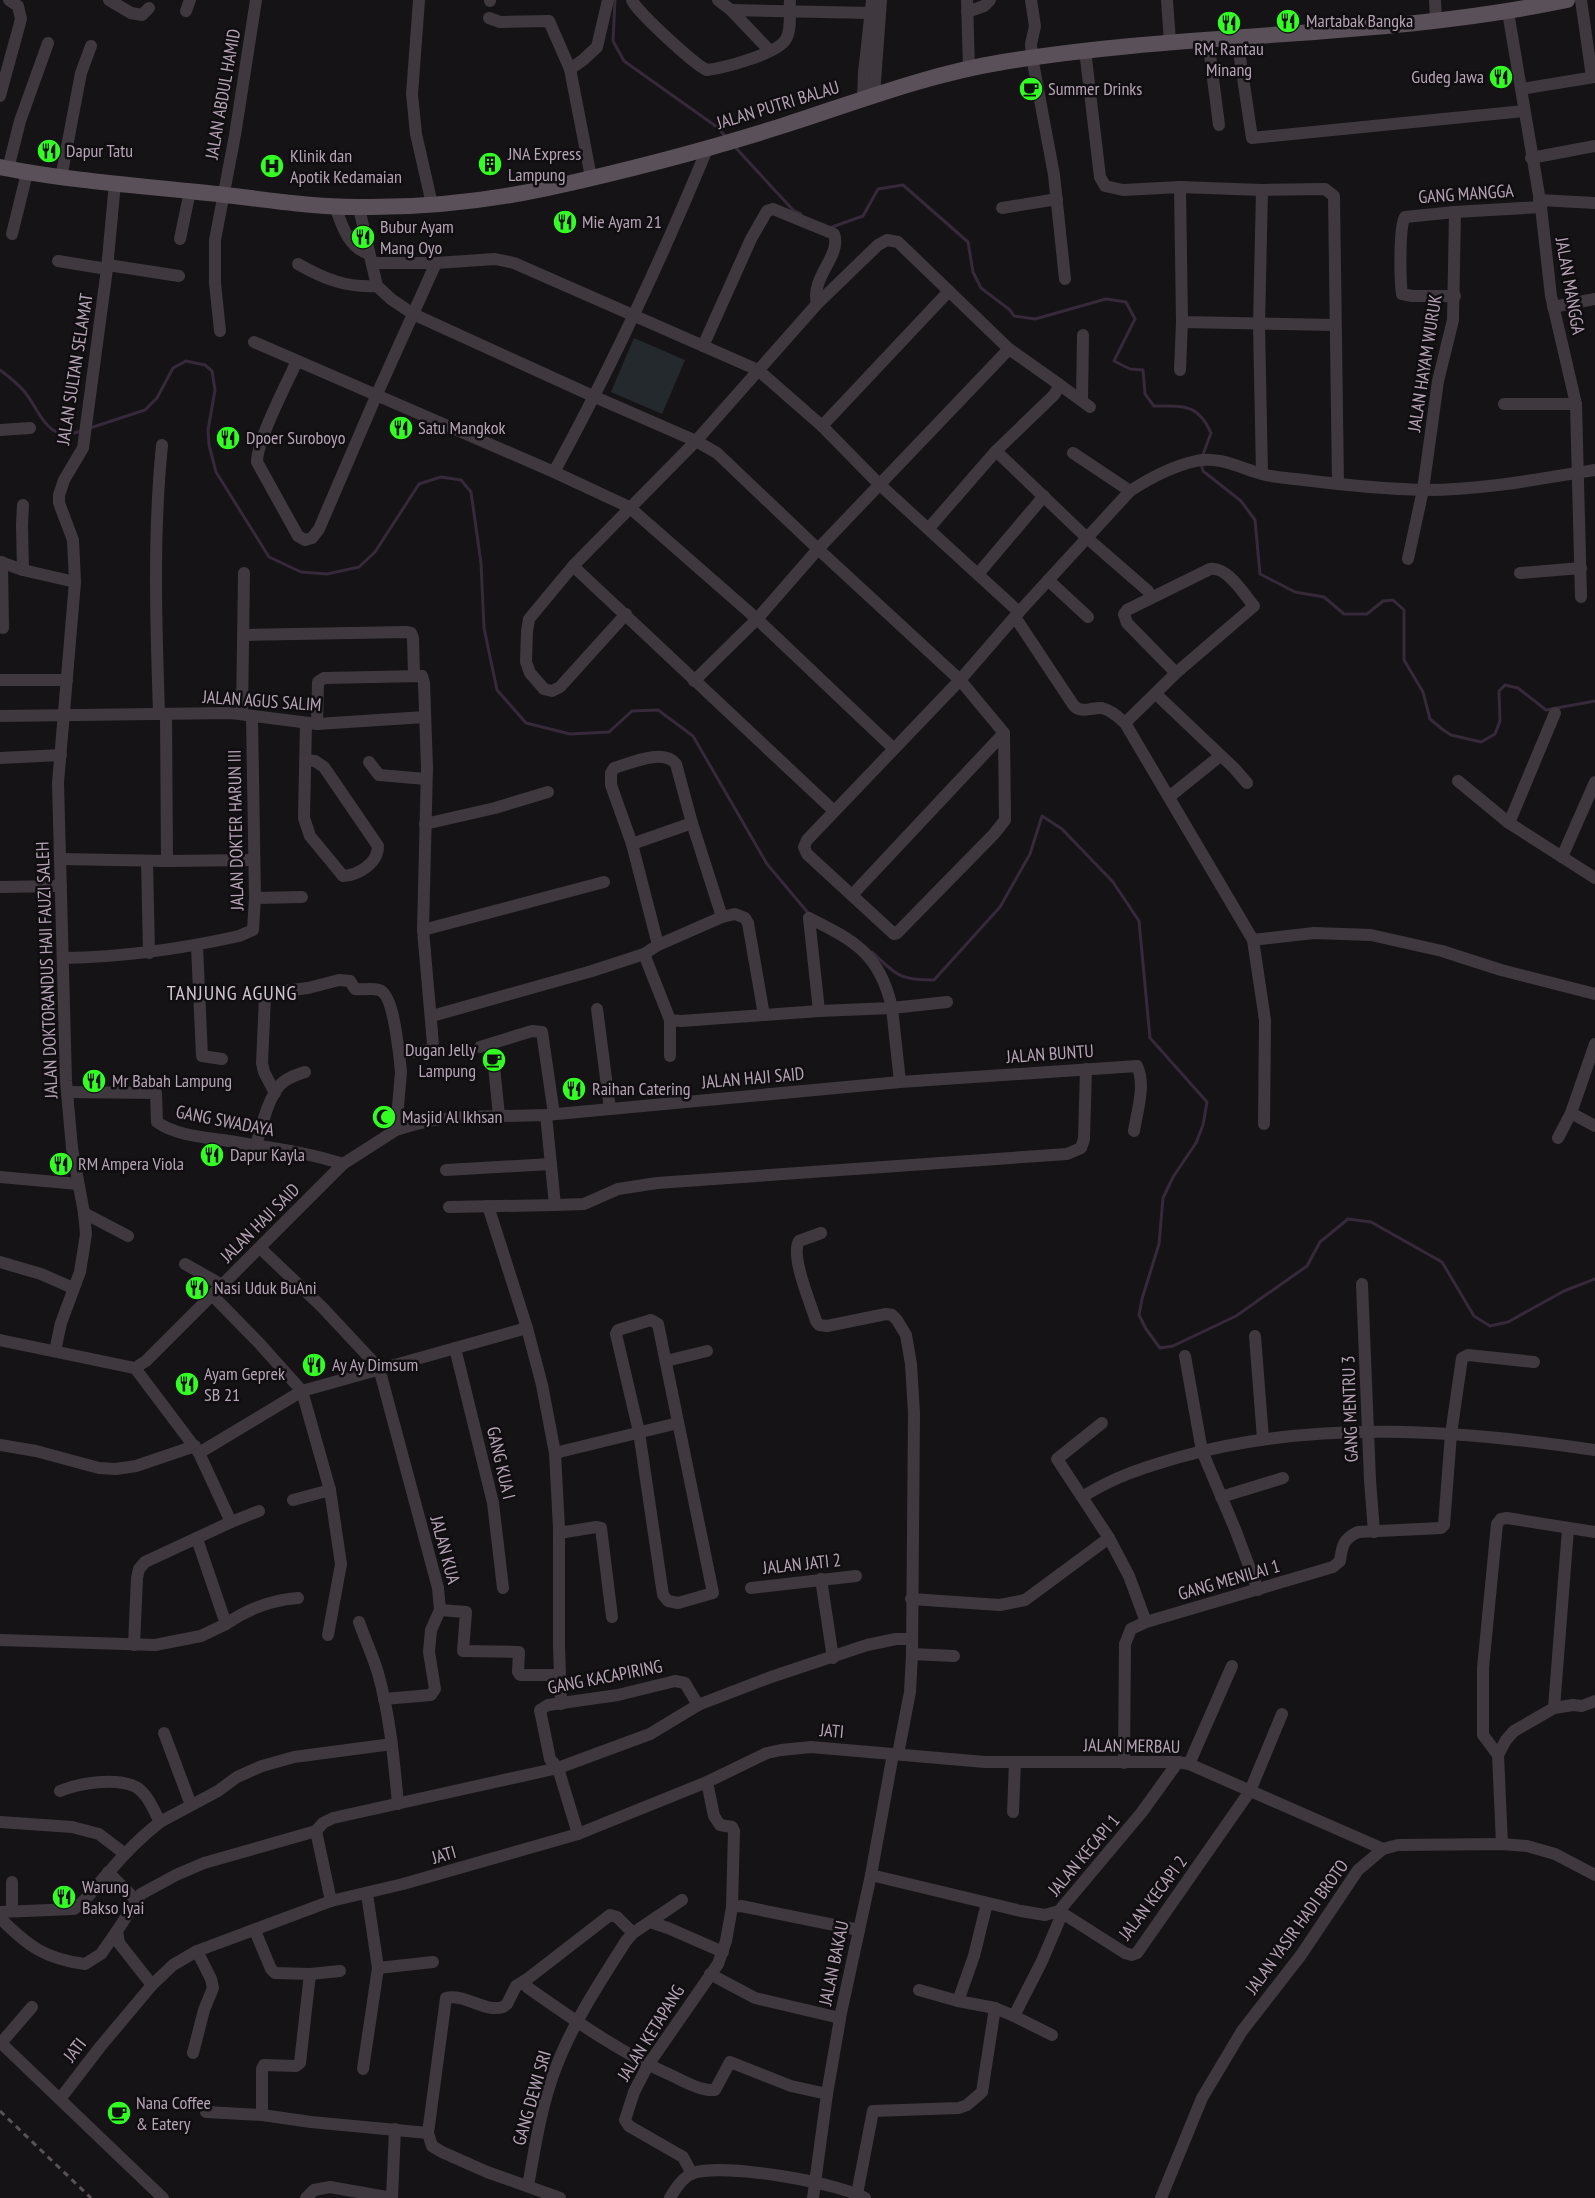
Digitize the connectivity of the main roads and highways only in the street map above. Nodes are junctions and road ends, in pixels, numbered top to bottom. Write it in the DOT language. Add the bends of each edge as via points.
graph roads {
  1 [pos="1567,0"];
  2 [pos="4,168"];
  1 -- 2 [label="main road, JALAN PUTRI BALAU" via="1436,22 1085,50 969,68 726,142 591,177 514,195 432,204 335,206 62,178"];
}
